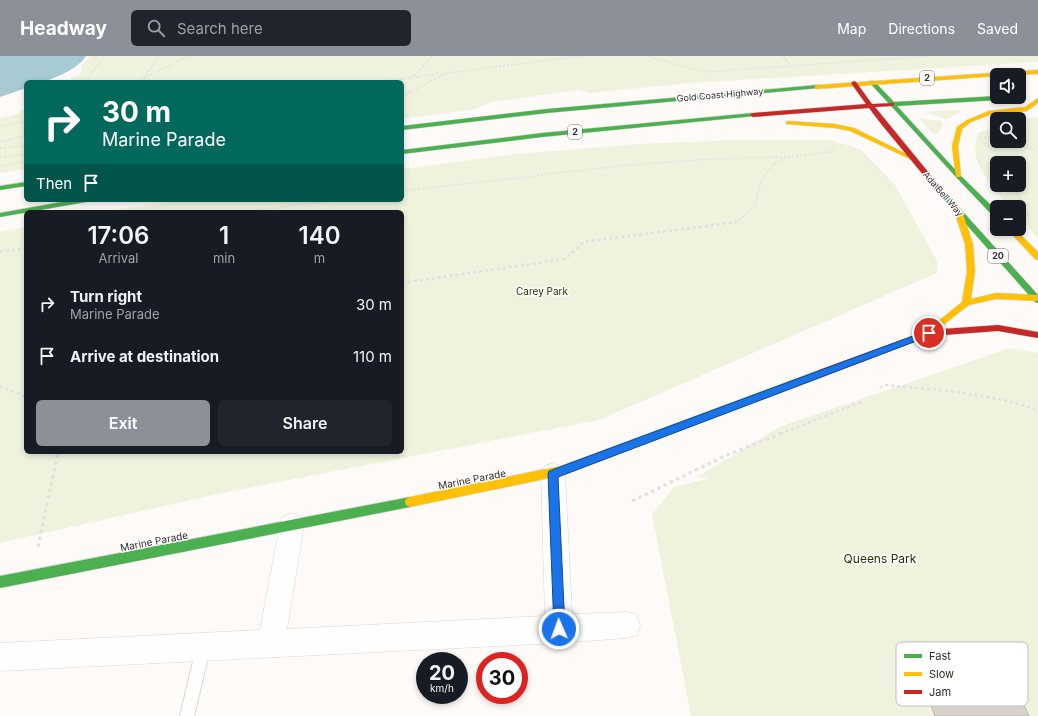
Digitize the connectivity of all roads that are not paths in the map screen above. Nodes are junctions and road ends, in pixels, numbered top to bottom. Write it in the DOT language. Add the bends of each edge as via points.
graph roads {
  1 [pos="1038,72"];
  2 [pos="872,82"];
  3 [pos="854,83"];
  4 [pos="1038,96"];
  5 [pos="1026,97"];
  6 [pos="990,98"];
  7 [pos="1038,100"];
  8 [pos="893,104"];
  9 [pos="870,105"];
  10 [pos="749,115"];
  11 [pos="404,128"];
  12 [pos="404,152"];
  13 [pos="914,159"];
  14 [pos="958,176"];
  15 [pos="24,184"];
  16 [pos="0,188"];
  17 [pos="75,202"];
  18 [pos="990,208"];
  19 [pos="29,210"];
  20 [pos="24,211"];
  21 [pos="958,211"];
  22 [pos="0,215"];
  23 [pos="1018,236"];
  24 [pos="1038,257"];
  25 [pos="1037,298"];
  26 [pos="966,303"];
  27 [pos="929,333"];
  28 [pos="1038,335"];
  29 [pos="553,474"];
  30 [pos="292,525"];
  31 [pos="0,582"];
  32 [pos="627,625"];
  33 [pos="559,629"];
  34 [pos="271,643"];
  35 [pos="203,647"];
  36 [pos="0,657"];
  37 [pos="187,716"];
  1 -- 2 [label="main road, Gold Coast Highway / 2"];
  2 -- 3 [label="main road, Gold Coast Highway / 2"];
  2 -- 8 [label="main road"];
  3 -- 9 [label="main road, Ada Bell Way / 20"];
  3 -- 11 [label="main road, Gold Coast Highway / 2" via="561,109"];
  4 -- 5 [label="main road"];
  6 -- 8 [label="main road, 2"];
  7 -- 14 [label="main road" via="1026,109 990,112 959,128 955,146"];
  8 -- 9 [label="main road, 2"];
  8 -- 14 [label="main road"];
  9 -- 10 [label="main road, 2"];
  9 -- 13 [label="main road, Ada Bell Way / 20"];
  10 -- 12 [label="main road, 2" via="568,132"];
  10 -- 13 [label="main road" via="793,124 852,129"];
  13 -- 21 [label="main road, Ada Bell Way / 20"];
  14 -- 18 [label="main road"];
  15 -- 16 [label="main road"];
  17 -- 19 [label="main road"];
  20 -- 22 [label="main road"];
  21 -- 25 [label="main road, Ada Bell Way / 20"];
  21 -- 26 [label="main road" via="969,244 971,271"];
  23 -- 24 [label="main road"];
  25 -- 26 [label="main road, Marine Parade" via="996,296"];
  26 -- 27 [label="main road, Marine Parade"];
  27 -- 28 [label="main road, Marine Parade" via="985,327"];
  27 -- 29 [label="main road, Marine Parade"];
  29 -- 30 [label="main road, Marine Parade"];
  29 -- 33 [label="street"];
  30 -- 31 [label="main road, Marine Parade"];
  30 -- 34 [label="street"];
  32 -- 33 [label="street"];
  33 -- 34 [label="street"];
  34 -- 35 [label="street"];
  35 -- 36 [label="street"];
  35 -- 37 [label="lane"];
}
